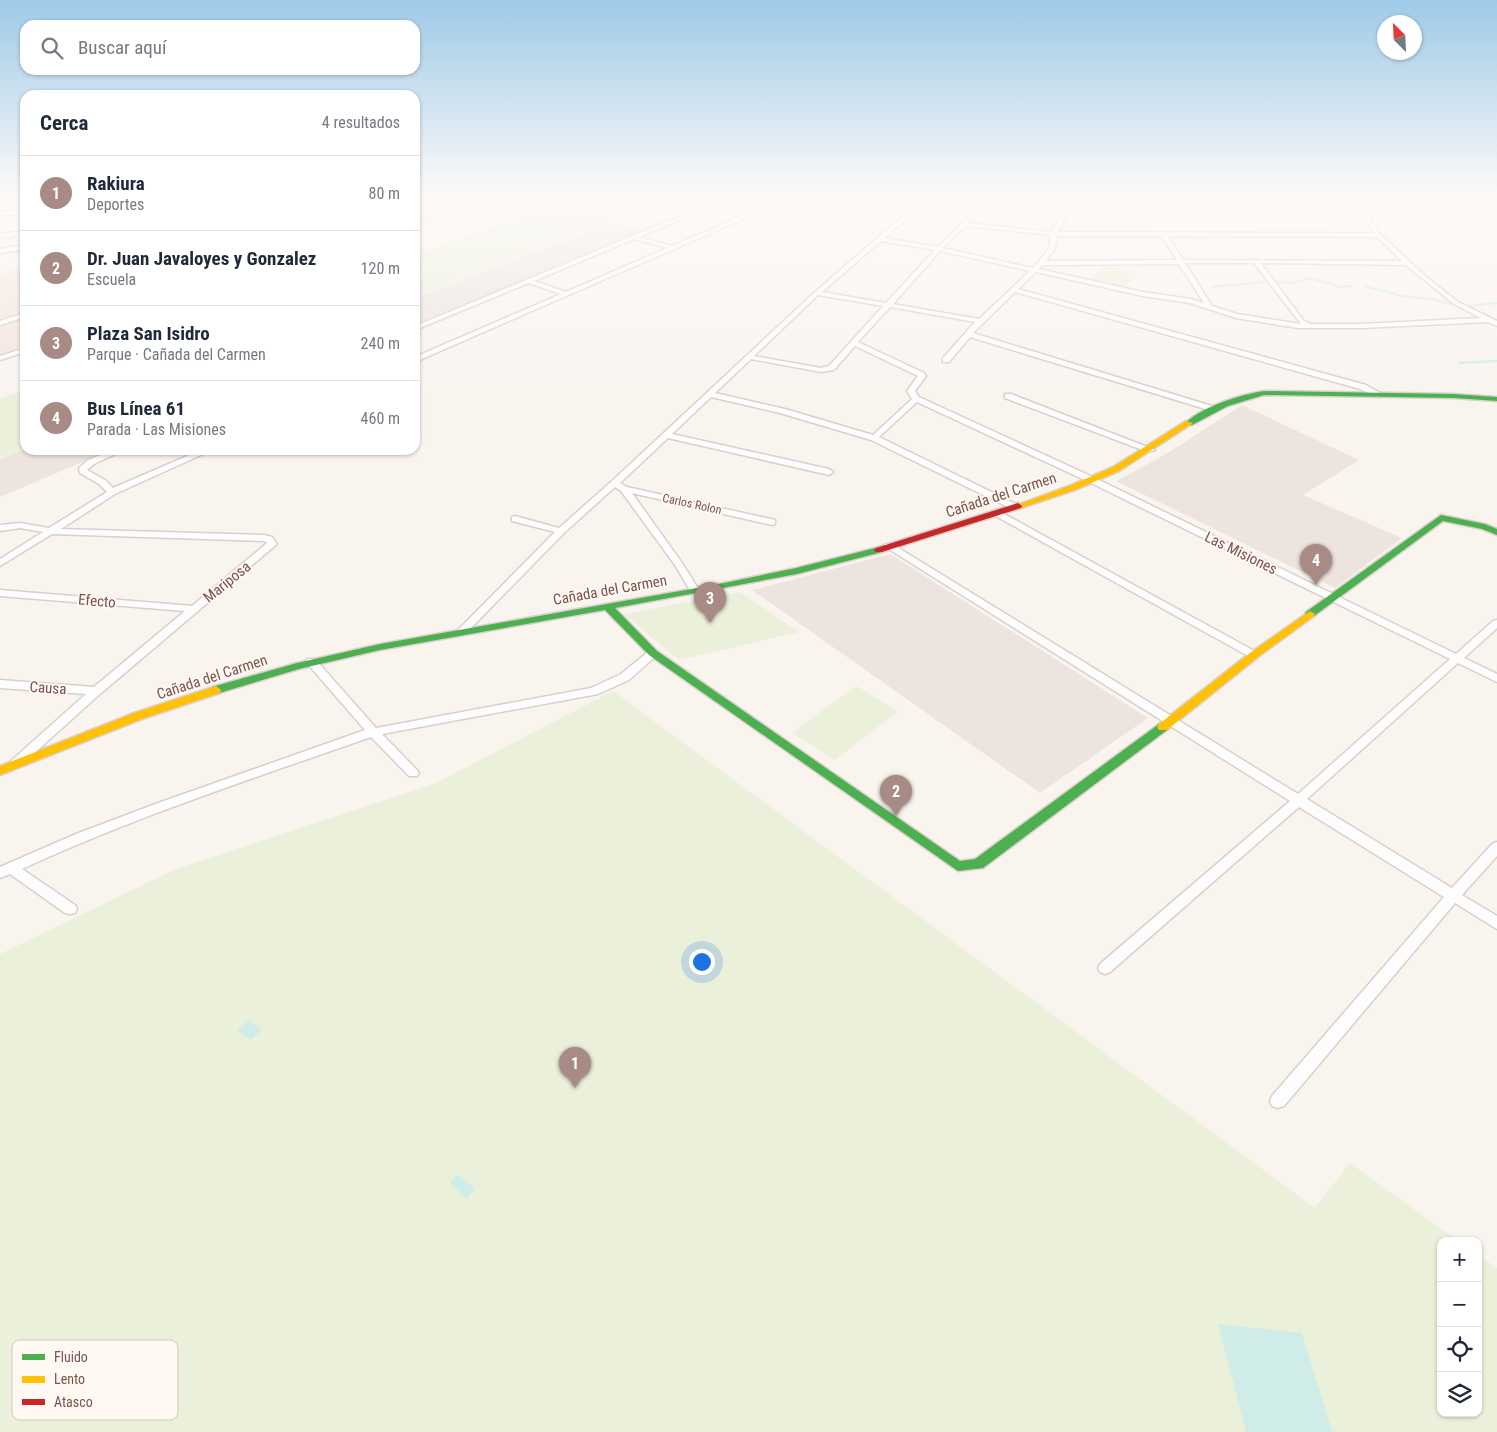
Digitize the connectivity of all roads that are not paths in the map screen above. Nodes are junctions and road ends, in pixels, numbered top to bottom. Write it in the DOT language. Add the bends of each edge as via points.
graph roads {
  1 [pos="1181,262"];
  2 [pos="573,263"];
  3 [pos="638,263"];
  4 [pos="852,263"];
  5 [pos="927,263"];
  6 [pos="1002,263"];
  7 [pos="1041,263"];
  8 [pos="1065,263"];
  9 [pos="1257,263"];
  10 [pos="1395,263"];
  11 [pos="1408,263"];
  12 [pos="1034,270"];
  13 [pos="528,281"];
  14 [pos="1013,290"];
  15 [pos="817,293"];
  16 [pos="566,294"];
  17 [pos="888,305"];
  18 [pos="1209,306"];
  19 [pos="20,317"];
  20 [pos="1489,320"];
  21 [pos="980,321"];
  22 [pos="0,323"];
  23 [pos="1497,324"];
  24 [pos="420,326"];
  25 [pos="1311,327"];
  26 [pos="968,334"];
  27 [pos="854,343"];
  28 [pos="20,352"];
  29 [pos="749,357"];
  30 [pos="0,358"];
  31 [pos="420,358"];
  32 [pos="946,360"];
  33 [pos="710,394"];
  34 [pos="1378,395"];
  35 [pos="1008,396"];
  36 [pos="916,399"];
  37 [pos="1497,399"];
  38 [pos="1212,409"];
  39 [pos="666,435"];
  40 [pos="874,438"];
  41 [pos="1151,450"];
  42 [pos="108,455"];
  43 [pos="197,455"];
  44 [pos="830,472"];
  45 [pos="1092,480"];
  46 [pos="615,483"];
  47 [pos="624,490"];
  48 [pos="112,492"];
  49 [pos="1015,507"];
  50 [pos="997,513"];
  51 [pos="515,519"];
  52 [pos="772,522"];
  53 [pos="0,528"];
  54 [pos="51,531"];
  55 [pos="561,531"];
  56 [pos="1497,532"];
  57 [pos="890,546"];
  58 [pos="0,563"];
  59 [pos="694,590"];
  60 [pos="0,593"];
  61 [pos="1332,597"];
  62 [pos="607,606"];
  63 [pos="194,609"];
  64 [pos="1497,623"];
  65 [pos="462,631"];
  66 [pos="653,653"];
  67 [pos="1254,655"];
  68 [pos="1456,658"];
  69 [pos="311,661"];
  70 [pos="1497,678"];
  71 [pos="0,684"];
  72 [pos="96,691"];
  73 [pos="1172,722"];
  74 [pos="373,732"];
  75 [pos="13,766"];
  76 [pos="0,771"];
  77 [pos="413,774"];
  78 [pos="1299,800"];
  79 [pos="1497,847"];
  80 [pos="6,871"];
  81 [pos="1453,896"];
  82 [pos="70,910"];
  83 [pos="1497,923"];
  84 [pos="1105,968"];
  85 [pos="1278,1102"];
  1 -- 18 [label="street"];
  2 -- 13 [label="street"];
  3 -- 16 [label="street"];
  4 -- 15 [label="street"];
  5 -- 17 [label="street"];
  6 -- 12 [label="street"];
  7 -- 8 [label="street"];
  7 -- 12 [label="street"];
  9 -- 25 [label="street" via="1301,321"];
  10 -- 11 [label="street"];
  11 -- 20 [label="street" via="1442,294"];
  12 -- 14 [label="street"];
  12 -- 18 [label="street"];
  13 -- 16 [label="street"];
  13 -- 24 [label="street"];
  14 -- 21 [label="street"];
  14 -- 34 [label="street" via="1363,387"];
  15 -- 17 [label="street"];
  15 -- 29 [label="street"];
  16 -- 31 [label="street"];
  17 -- 21 [label="street"];
  17 -- 27 [label="street"];
  18 -- 25 [label="street" via="1236,316"];
  19 -- 22 [label="street"];
  20 -- 23 [label="street"];
  20 -- 25 [label="street"];
  21 -- 26 [label="street"];
  26 -- 32 [label="street"];
  26 -- 38 [label="street"];
  27 -- 29 [label="street" via="835,366 821,370"];
  27 -- 36 [label="street" via="919,373 922,376 911,391"];
  28 -- 30 [label="street"];
  29 -- 33 [label="street"];
  33 -- 39 [label="street"];
  33 -- 40 [label="street"];
  34 -- 37 [label="street, Cañada del Carmen"];
  34 -- 38 [label="street, Cañada del Carmen" via="1257,394 1239,396"];
  35 -- 41 [label="street"];
  36 -- 40 [label="street"];
  36 -- 45 [label="street, Las Misiones"];
  38 -- 41 [label="street, Cañada del Carmen"];
  39 -- 44 [label="street"];
  39 -- 46 [label="street"];
  40 -- 49 [label="street"];
  41 -- 45 [label="street, Cañada del Carmen"];
  42 -- 48 [label="street" via="91,462 83,471"];
  43 -- 48 [label="street"];
  45 -- 49 [label="street, Cañada del Carmen"];
  45 -- 61 [label="street, Las Misiones"];
  46 -- 47 [label="street, Carlos Rolon"];
  46 -- 55 [label="street"];
  47 -- 52 [label="street, Carlos Rolon"];
  47 -- 59 [label="street"];
  48 -- 54 [label="street"];
  49 -- 50 [label="street, Cañada del Carmen"];
  50 -- 57 [label="street, Cañada del Carmen"];
  50 -- 67 [label="street"];
  51 -- 55 [label="street"];
  53 -- 54 [label="street" via="29,525"];
  54 -- 58 [label="street"];
  54 -- 63 [label="street, Mariposa" via="255,537 271,541 270,547"];
  55 -- 65 [label="street"];
  56 -- 61 [label="street" via="1441,518"];
  57 -- 59 [label="street, Cañada del Carmen" via="815,566"];
  57 -- 73 [label="street"];
  59 -- 62 [label="street, Cañada del Carmen"];
  60 -- 63 [label="street, Efecto"];
  61 -- 67 [label="street"];
  61 -- 68 [label="street, Las Misiones"];
  62 -- 65 [label="street, Cañada del Carmen"];
  62 -- 66 [label="street"];
  63 -- 72 [label="street, Mariposa"];
  64 -- 68 [label="street"];
  65 -- 69 [label="street, Cañada del Carmen"];
  66 -- 73 [label="street" via="958,866 964,867 978,864"];
  66 -- 74 [label="street" via="625,678 594,691"];
  67 -- 73 [label="street"];
  68 -- 70 [label="street, Las Misiones"];
  68 -- 78 [label="street"];
  69 -- 74 [label="street"];
  69 -- 75 [label="street, Cañada del Carmen" via="224,687"];
  71 -- 72 [label="street, Causa"];
  72 -- 75 [label="street, Mariposa"];
  73 -- 78 [label="street"];
  74 -- 77 [label="street"];
  74 -- 80 [label="street" via="80,837"];
  75 -- 76 [label="street, Cañada del Carmen"];
  78 -- 81 [label="street"];
  78 -- 84 [label="street"];
  79 -- 81 [label="street"];
  80 -- 82 [label="street"];
  81 -- 83 [label="street"];
  81 -- 85 [label="street"];
}
